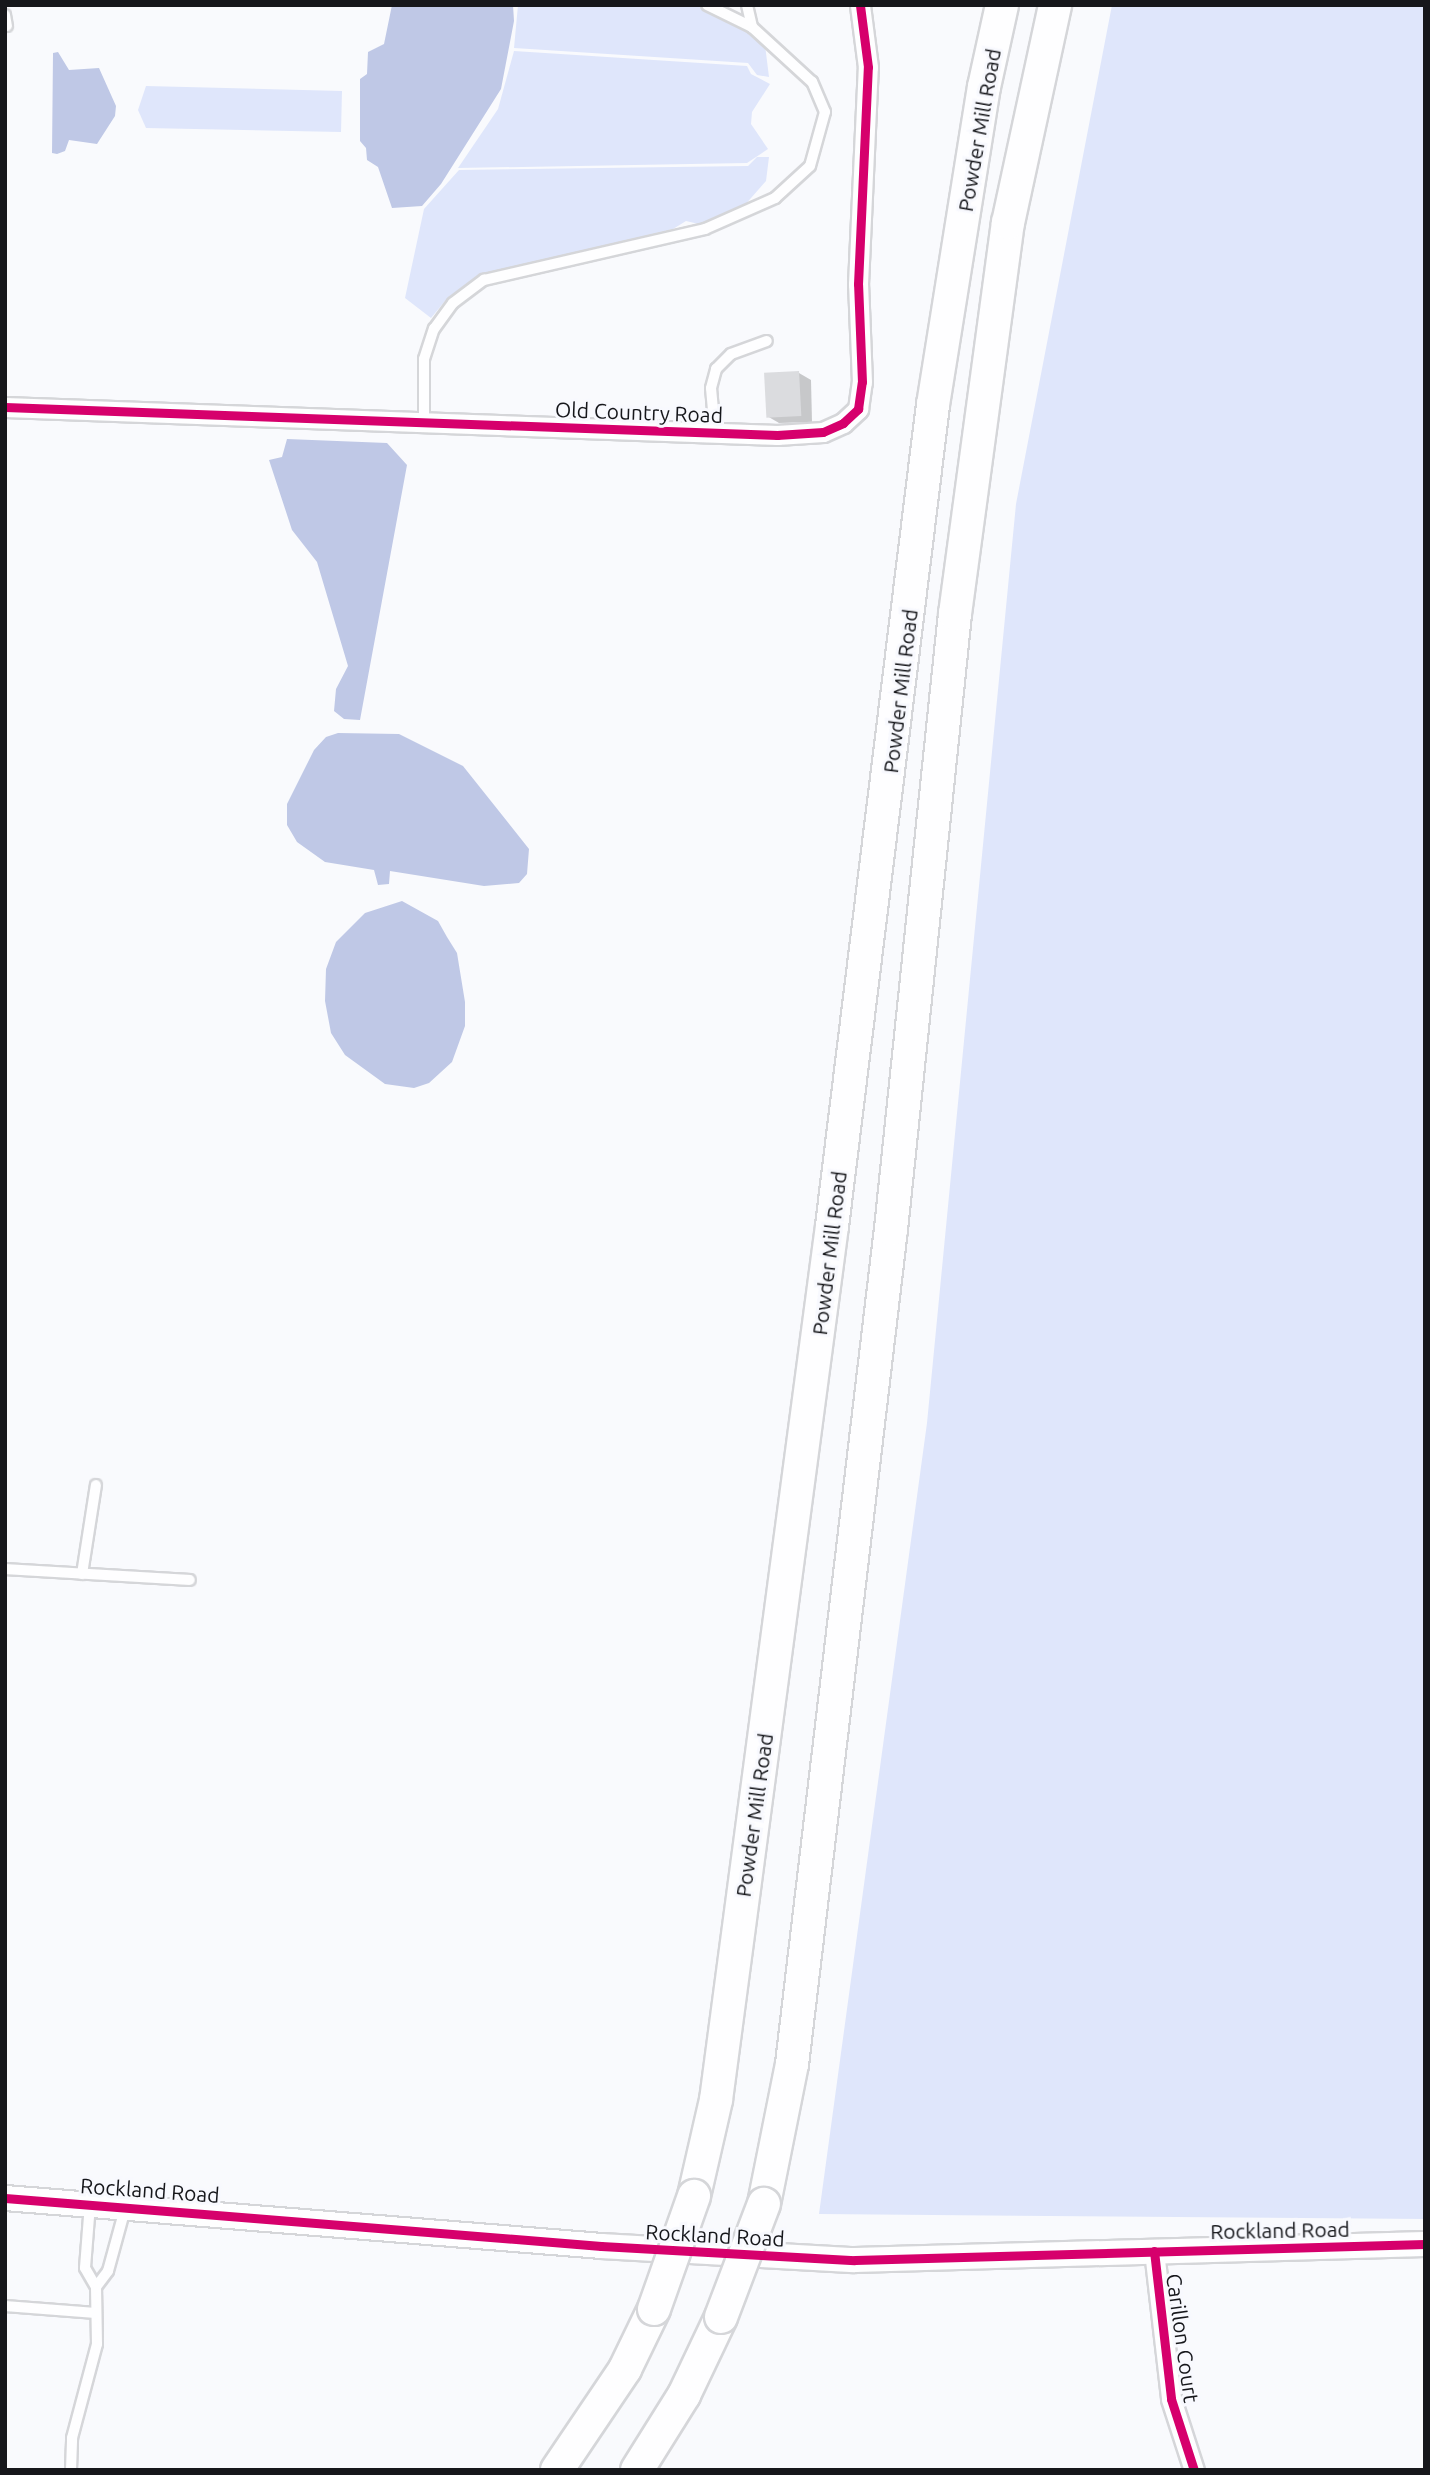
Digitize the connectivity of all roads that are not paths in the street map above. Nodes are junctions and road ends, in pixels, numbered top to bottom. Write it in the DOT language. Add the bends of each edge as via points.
graph roads {
  1 [pos="707,5"];
  2 [pos="747,5"];
  3 [pos="860,5"];
  4 [pos="1002,5"];
  5 [pos="1055,5"];
  6 [pos="752,27"];
  7 [pos="767,341"];
  8 [pos="5,407"];
  9 [pos="424,422"];
  10 [pos="715,432"];
  11 [pos="96,1485"];
  12 [pos="5,1569"];
  13 [pos="82,1574"];
  14 [pos="190,1580"];
  15 [pos="5,2198"];
  16 [pos="90,2203"];
  17 [pos="126,2206"];
  18 [pos="1425,2244"];
  19 [pos="1154,2251"];
  20 [pos="96,2287"];
  21 [pos="5,2306"];
  22 [pos="96,2314"];
  23 [pos="71,2470"];
  24 [pos="557,2470"];
  25 [pos="637,2470"];
  26 [pos="1194,2470"];
  1 -- 6 [label="lane"];
  2 -- 6 [label="lane"];
  3 -- 10 [label="street, Old Country Road" via="868,67 858,284 862,382 858,409 823,432"];
  4 -- 24 [label="highway, Powder Mill Road, bridge" via="933,405 825,1281 716,2100 694,2196 654,2309 625,2369"];
  5 -- 25 [label="highway, bridge" via="1008,223 971,495 783,2124 764,2204 721,2317 684,2395"];
  6 -- 9 [label="lane" via="812,82 825,112 810,166 775,198 705,229 484,280 453,303 434,328 424,359"];
  7 -- 10 [label="lane" via="731,354 716,369 711,388"];
  8 -- 9 [label="street, Old Country Road"];
  9 -- 10 [label="street, Old Country Road"];
  11 -- 13 [label="lane"];
  12 -- 13 [label="lane"];
  13 -- 14 [label="lane"];
  15 -- 16 [label="street, Rockland Road"];
  16 -- 17 [label="street, Rockland Road"];
  16 -- 20 [label="lane" via="85,2268"];
  17 -- 19 [label="street, Rockland Road" via="601,2246 855,2260"];
  17 -- 20 [label="lane" via="108,2271"];
  18 -- 19 [label="street, Rockland Road"];
  19 -- 26 [label="street, Carillon Court" via="1171,2399"];
  20 -- 22 [label="lane"];
  21 -- 22 [label="lane"];
  22 -- 23 [label="lane" via="97,2344 72,2438"];
}
